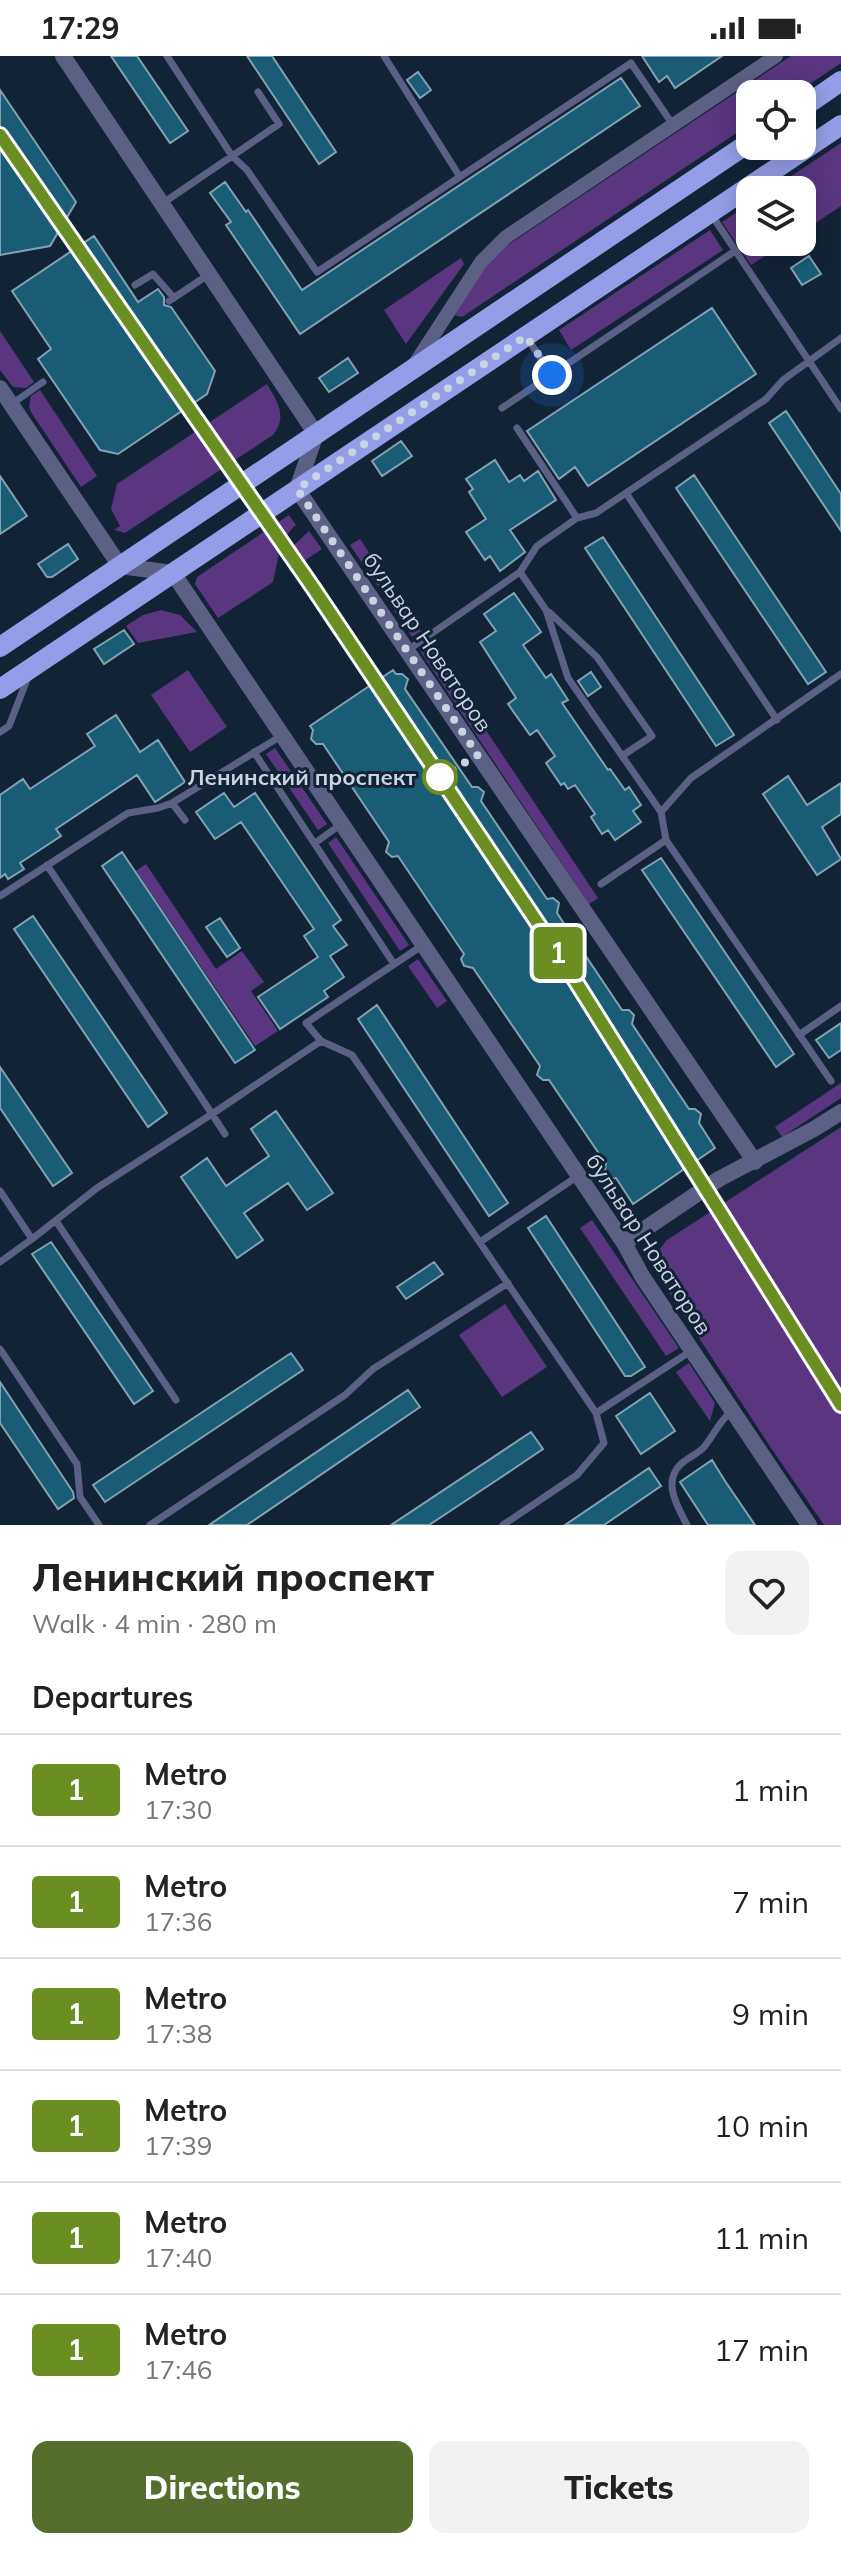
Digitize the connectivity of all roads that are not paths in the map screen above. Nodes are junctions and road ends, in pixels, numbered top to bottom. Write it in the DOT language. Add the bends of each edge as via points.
graph roads {
  1 [pos="63,56"];
  2 [pos="167,56"];
  3 [pos="385,57"];
  4 [pos="767,58"];
  5 [pos="628,59"];
  6 [pos="841,81"];
  7 [pos="258,92"];
  8 [pos="816,98"];
  9 [pos="673,125"];
  10 [pos="841,125"];
  11 [pos="736,151"];
  12 [pos="232,156"];
  13 [pos="460,177"];
  14 [pos="163,204"];
  15 [pos="710,213"];
  16 [pos="735,251"];
  17 [pos="210,274"];
  18 [pos="135,285"];
  19 [pos="526,336"];
  20 [pos="841,338"];
  21 [pos="808,360"];
  22 [pos="411,370"];
  23 [pos="552,375"];
  24 [pos="43,382"];
  25 [pos="0,388"];
  26 [pos="11,404"];
  27 [pos="502,408"];
  28 [pos="841,409"];
  29 [pos="517,428"];
  30 [pos="316,434"];
  31 [pos="277,460"];
  32 [pos="297,489"];
  33 [pos="626,493"];
  34 [pos="577,518"];
  35 [pos="153,543"];
  36 [pos="120,566"];
  37 [pos="520,572"];
  38 [pos="173,573"];
  39 [pos="546,610"];
  40 [pos="3,642"];
  41 [pos="407,650"];
  42 [pos="32,667"];
  43 [pos="841,674"];
  44 [pos="0,689"];
  45 [pos="777,720"];
  46 [pos="0,732"];
  47 [pos="282,735"];
  48 [pos="254,752"];
  49 [pos="622,756"];
  50 [pos="172,803"];
  51 [pos="661,812"];
  52 [pos="185,820"];
  53 [pos="342,824"];
  54 [pos="666,840"];
  55 [pos="315,843"];
  56 [pos="47,865"];
  57 [pos="601,884"];
  58 [pos="0,896"];
  59 [pos="423,944"];
  60 [pos="394,964"];
  61 [pos="841,1006"];
  62 [pos="799,1035"];
  63 [pos="321,1041"];
  64 [pos="831,1081"];
  65 [pos="841,1112"];
  66 [pos="212,1114"];
  67 [pos="225,1134"];
  68 [pos="755,1162"];
  69 [pos="579,1175"];
  70 [pos="0,1191"];
  71 [pos="56,1221"];
  72 [pos="32,1239"];
  73 [pos="480,1242"];
  74 [pos="624,1243"];
  75 [pos="0,1262"];
  76 [pos="508,1283"];
  77 [pos="0,1349"];
  78 [pos="692,1351"];
  79 [pos="176,1400"];
  80 [pos="732,1411"];
  81 [pos="596,1413"];
  82 [pos="99,1525"];
  83 [pos="150,1525"];
  84 [pos="503,1525"];
  85 [pos="687,1525"];
  86 [pos="809,1525"];
  1 -- 14 [label="street"];
  2 -- 12 [label="lane"];
  3 -- 13 [label="lane"];
  4 -- 9 [label="street"];
  5 -- 9 [label="lane"];
  5 -- 13 [label="lane"];
  6 -- 8 [label="main road"];
  7 -- 12 [label="lane" via="279,124"];
  9 -- 22 [label="street" via="491,249"];
  10 -- 15 [label="main road"];
  11 -- 22 [label="main road"];
  12 -- 13 [label="lane" via="317,272"];
  12 -- 14 [label="lane"];
  14 -- 17 [label="street"];
  15 -- 16 [label="lane"];
  15 -- 19 [label="main road"];
  16 -- 21 [label="lane"];
  16 -- 23 [label="lane"];
  17 -- 18 [label="lane" via="172,300 153,274"];
  17 -- 30 [label="street"];
  19 -- 23 [label="lane"];
  19 -- 32 [label="main road"];
  20 -- 21 [label="lane"];
  21 -- 28 [label="lane"];
  21 -- 33 [label="lane" via="766,399"];
  22 -- 30 [label="main road"];
  23 -- 27 [label="lane"];
  24 -- 26 [label="lane"];
  25 -- 26 [label="street"];
  26 -- 36 [label="street"];
  29 -- 34 [label="lane"];
  30 -- 31 [label="main road"];
  30 -- 32 [label="street"];
  31 -- 32 [label="main road"];
  31 -- 35 [label="main road"];
  32 -- 38 [label="main road"];
  32 -- 41 [label="street, бульвар Новаторов"];
  33 -- 34 [label="lane" via="596,513"];
  33 -- 45 [label="lane"];
  34 -- 37 [label="lane" via="537,546"];
  35 -- 36 [label="main road"];
  35 -- 38 [label="main road"];
  36 -- 38 [label="street"];
  36 -- 40 [label="main road"];
  37 -- 39 [label="lane"];
  37 -- 41 [label="lane"];
  38 -- 42 [label="main road"];
  38 -- 47 [label="street, бульвар Новаторов"];
  39 -- 49 [label="lane" via="568,678"];
  39 -- 49 [label="lane" via="597,657 652,736"];
  41 -- 68 [label="street, бульвар Новаторов"];
  42 -- 44 [label="main road"];
  42 -- 46 [label="lane" via="9,726"];
  43 -- 45 [label="lane"];
  45 -- 51 [label="lane" via="691,778"];
  47 -- 48 [label="lane"];
  47 -- 53 [label="street, бульвар Новаторов"];
  48 -- 50 [label="lane"];
  48 -- 55 [label="lane"];
  49 -- 51 [label="lane"];
  50 -- 52 [label="lane"];
  50 -- 56 [label="lane" via="128,813"];
  51 -- 54 [label="lane"];
  53 -- 55 [label="lane"];
  53 -- 59 [label="street, бульвар Новаторов"];
  54 -- 57 [label="lane"];
  54 -- 62 [label="lane"];
  55 -- 60 [label="lane"];
  56 -- 58 [label="lane"];
  56 -- 66 [label="lane"];
  59 -- 60 [label="lane"];
  59 -- 69 [label="street, бульвар Новаторов"];
  60 -- 63 [label="lane" via="306,1023"];
  61 -- 62 [label="lane"];
  62 -- 64 [label="lane"];
  63 -- 66 [label="lane"];
  63 -- 73 [label="lane" via="352,1055"];
  65 -- 68 [label="street"];
  66 -- 67 [label="lane"];
  66 -- 71 [label="lane" via="97,1188"];
  68 -- 74 [label="street" via="719,1179"];
  69 -- 73 [label="lane"];
  69 -- 74 [label="street, бульвар Новаторов"];
  70 -- 72 [label="lane"];
  71 -- 72 [label="lane"];
  71 -- 79 [label="lane"];
  72 -- 75 [label="lane"];
  73 -- 76 [label="lane"];
  74 -- 78 [label="street, бульвар Новаторов"];
  76 -- 81 [label="lane"];
  76 -- 83 [label="lane" via="373,1369 345,1395"];
  77 -- 82 [label="lane" via="77,1464 80,1497"];
  78 -- 80 [label="street, бульвар Новаторов"];
  78 -- 81 [label="lane"];
  80 -- 85 [label="lane" via="671,1477"];
  80 -- 86 [label="street, бульвар Новаторов"];
  81 -- 84 [label="lane" via="604,1443 577,1475"];
}
